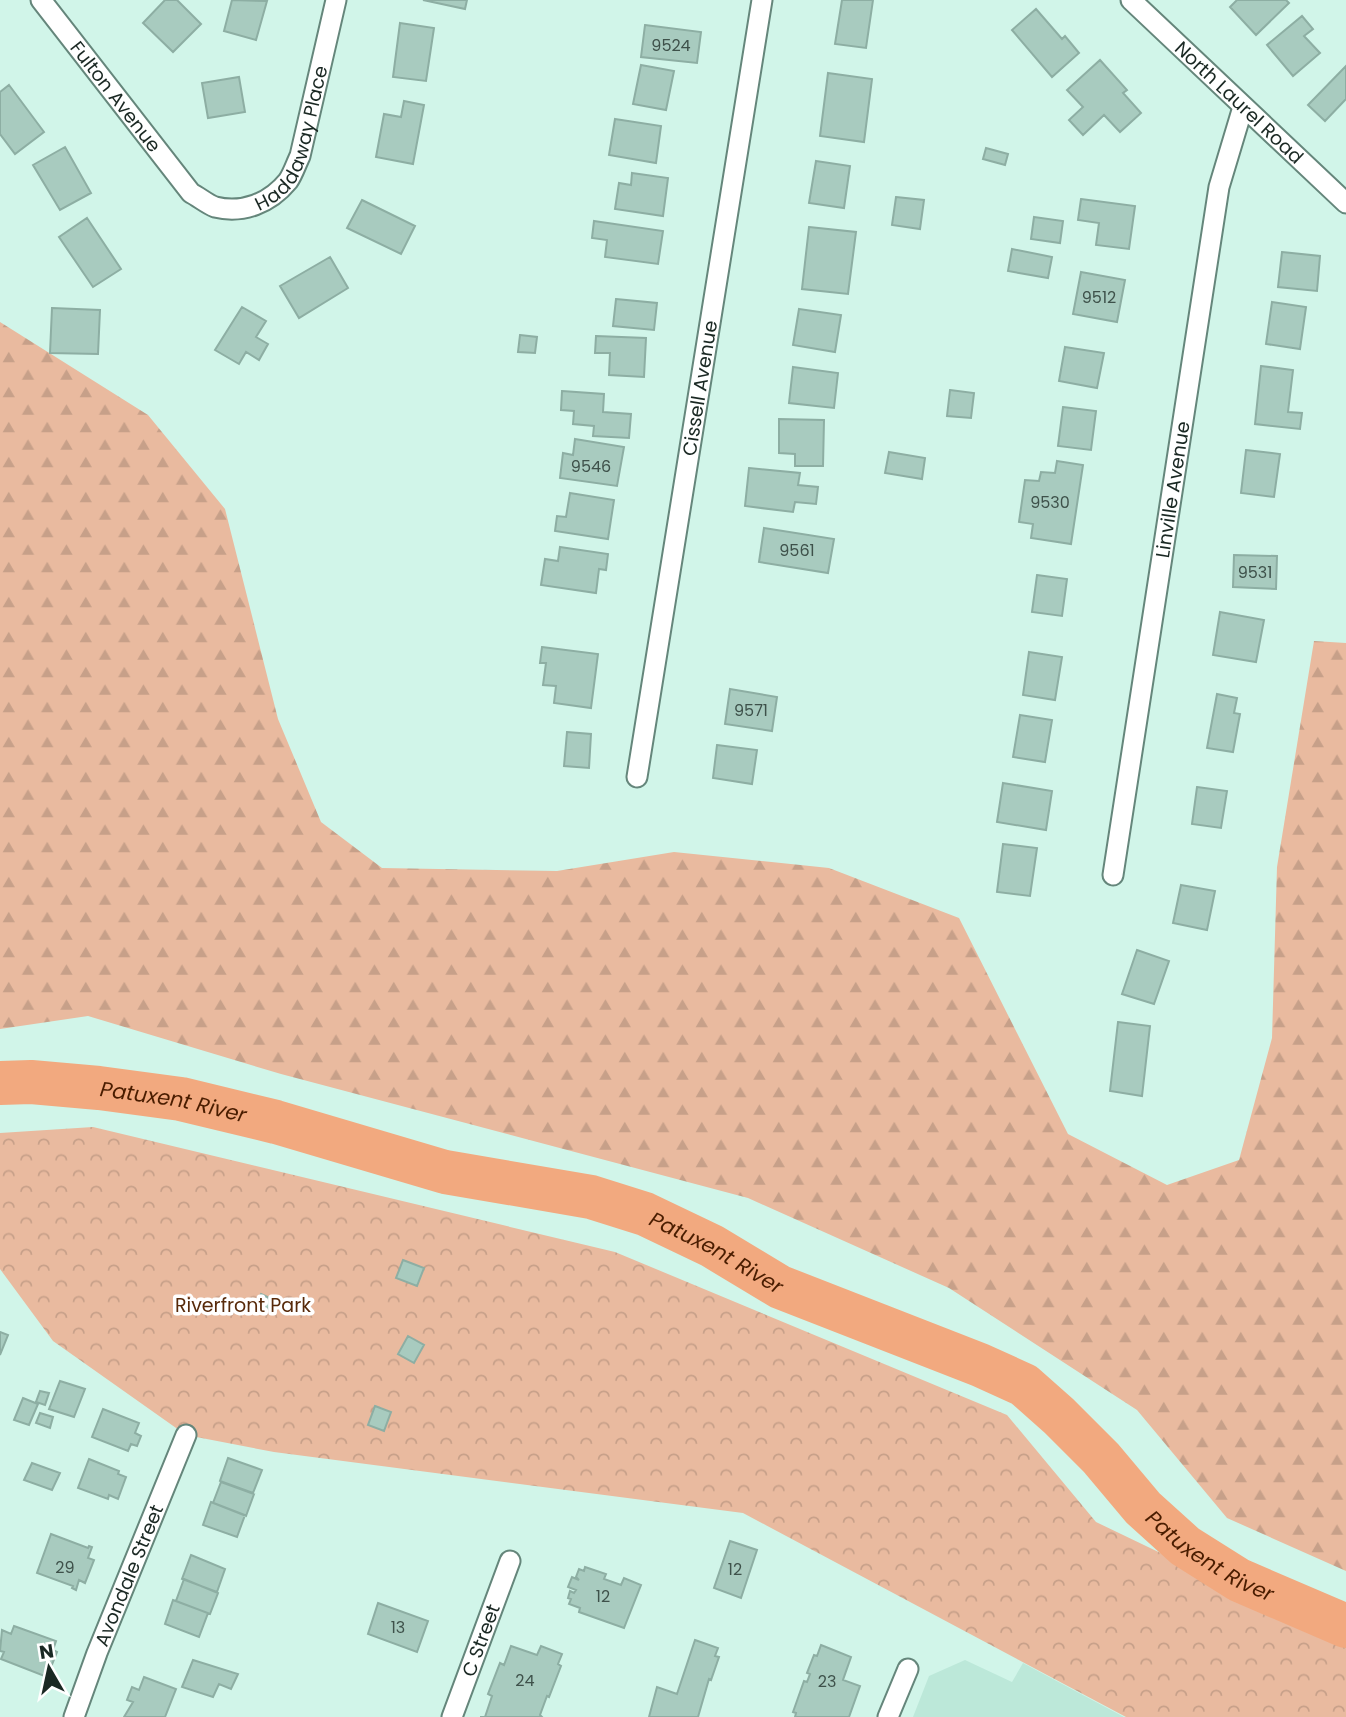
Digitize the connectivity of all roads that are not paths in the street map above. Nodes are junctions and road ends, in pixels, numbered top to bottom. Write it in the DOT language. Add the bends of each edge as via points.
graph roads {
  1 [pos="41,0"];
  2 [pos="336,0"];
  3 [pos="762,0"];
  4 [pos="1131,0"];
  5 [pos="1243,107"];
  6 [pos="191,193"];
  7 [pos="1346,203"];
  8 [pos="637,777"];
  9 [pos="1113,875"];
  10 [pos="186,1435"];
  11 [pos="510,1561"];
  12 [pos="908,1669"];
  13 [pos="74,1717"];
  14 [pos="452,1717"];
  15 [pos="888,1717"];
  1 -- 6 [label="street, Fulton Avenue"];
  2 -- 6 [label="street, Haddaway Place" via="300,156 290,179 258,205 237,210 213,206"];
  3 -- 8 [label="street, Cissell Avenue"];
  4 -- 5 [label="street, North Laurel Road"];
  5 -- 7 [label="street, North Laurel Road"];
  5 -- 9 [label="street, Linville Avenue" via="1219,187"];
  10 -- 13 [label="street, Avondale Street"];
  11 -- 14 [label="street, C Street"];
  12 -- 15 [label="street"];
}
